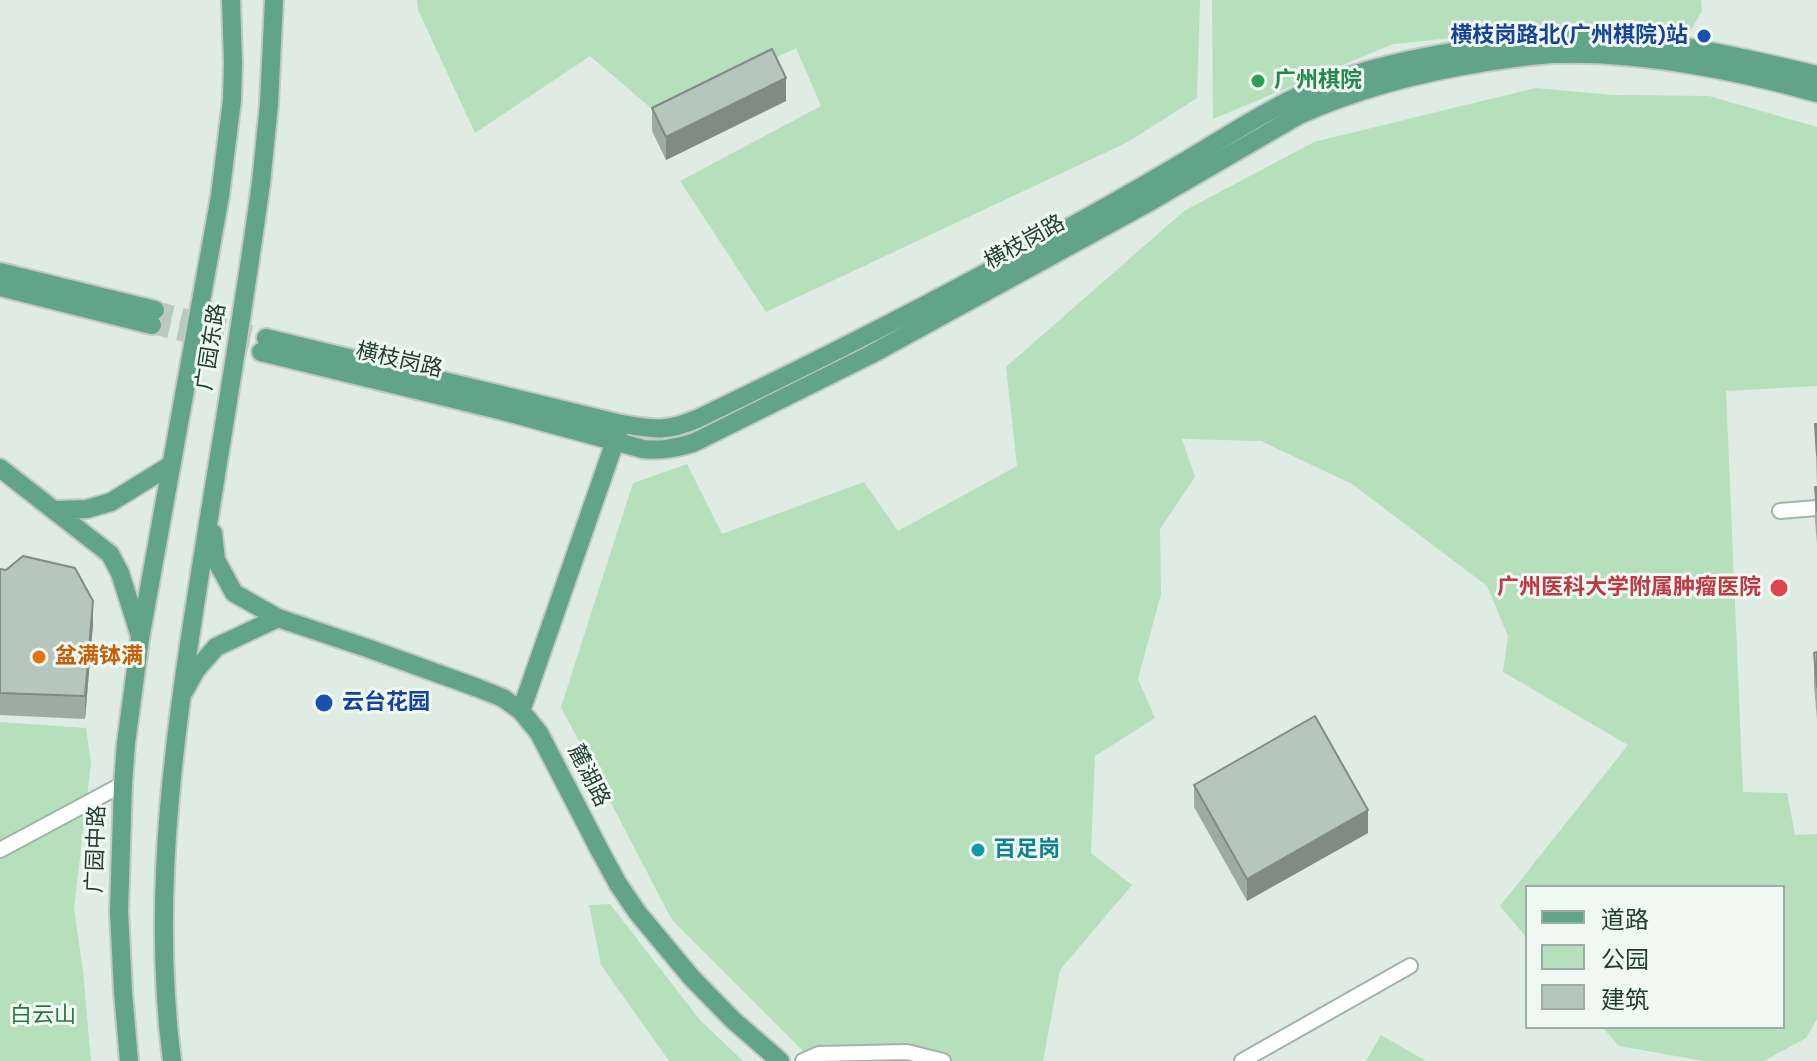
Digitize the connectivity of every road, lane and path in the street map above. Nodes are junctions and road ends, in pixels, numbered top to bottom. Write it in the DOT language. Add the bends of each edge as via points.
graph roads {
  1 [pos="231,0"];
  2 [pos="274,0"];
  3 [pos="1817,75"];
  4 [pos="1817,93"];
  5 [pos="0,272"];
  6 [pos="0,287"];
  7 [pos="264,345"];
  8 [pos="618,433"];
  9 [pos="171,465"];
  10 [pos="0,468"];
  11 [pos="1817,508"];
  12 [pos="55,510"];
  13 [pos="210,510"];
  14 [pos="1780,511"];
  15 [pos="278,618"];
  16 [pos="140,639"];
  17 [pos="180,699"];
  18 [pos="521,711"];
  19 [pos="123,784"];
  20 [pos="0,850"];
  21 [pos="1410,966"];
  22 [pos="129,1061"];
  23 [pos="172,1061"];
  24 [pos="780,1061"];
  25 [pos="803,1061"];
  26 [pos="943,1061"];
  27 [pos="1242,1061"];
  1 -- 9 [label="main road, 广园东路" via="227,148"];
  2 -- 13 [label="main road, 广园东路" via="261,183"];
  3 -- 8 [label="main road, 横枝岗路" via="1658,43 1573,37 1428,55 1344,78 1262,116 1053,236 766,386 678,427"];
  4 -- 8 [label="main road, 横枝岗路" via="1662,60 1590,54 1506,59 1386,84 1299,115 922,327 693,443 658,450"];
  5 -- 6 [label="main road" via="154,318"];
  7 -- 8 [label="main road, 横枝岗路"];
  8 -- 18 [label="main road"];
  9 -- 12 [label="main road" via="111,502"];
  9 -- 16 [label="main road, 广园东路"];
  10 -- 12 [label="main road"];
  11 -- 14 [label="lane"];
  12 -- 16 [label="main road" via="110,554"];
  13 -- 15 [label="main road, 麓湖路" via="216,560 234,593"];
  13 -- 17 [label="main road, 广园东路"];
  15 -- 17 [label="main road" via="216,647"];
  15 -- 18 [label="main road, 麓湖路" via="478,688"];
  16 -- 19 [label="main road, 广园中路"];
  17 -- 23 [label="main road" via="165,853"];
  18 -- 24 [label="main road, 麓湖路" via="539,733 637,912 691,977"];
  19 -- 20 [label="lane"];
  19 -- 22 [label="main road, 广园中路" via="119,911"];
  21 -- 27 [label="lane"];
  25 -- 26 [label="lane" via="819,1054 907,1052"];
}
